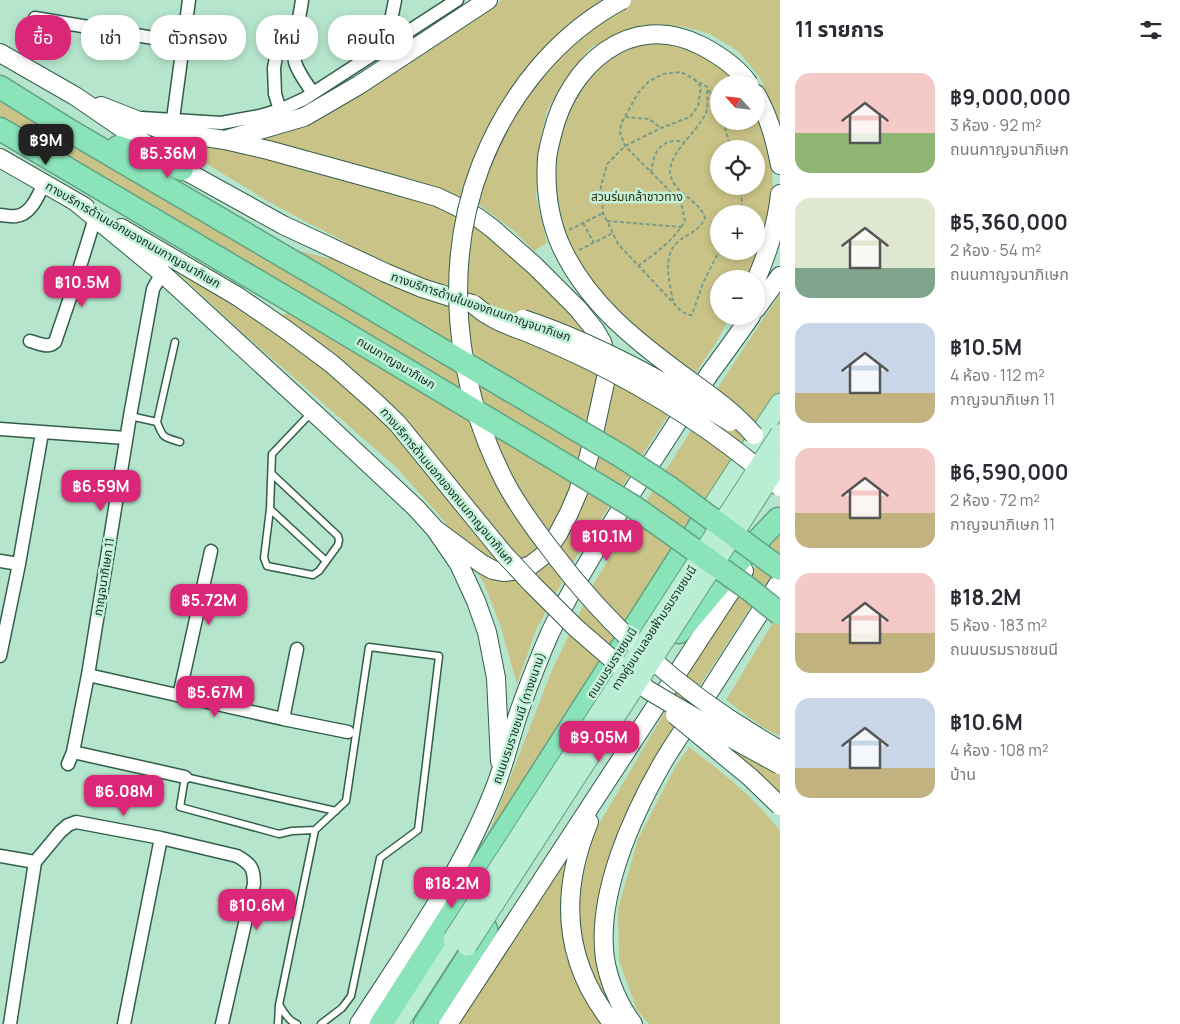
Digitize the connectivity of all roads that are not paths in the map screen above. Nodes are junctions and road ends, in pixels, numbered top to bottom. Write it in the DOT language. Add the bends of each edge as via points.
graph roads {
  1 [pos="189,0"];
  2 [pos="302,0"];
  3 [pos="395,0"];
  4 [pos="457,0"];
  5 [pos="488,0"];
  6 [pos="622,0"];
  7 [pos="187,15"];
  8 [pos="392,15"];
  9 [pos="71,24"];
  10 [pos="413,29"];
  11 [pos="150,38"];
  12 [pos="0,53"];
  13 [pos="181,60"];
  14 [pos="275,60"];
  15 [pos="364,60"];
  16 [pos="742,75"];
  17 [pos="0,88"];
  18 [pos="313,93"];
  19 [pos="75,96"];
  20 [pos="280,110"];
  21 [pos="765,111"];
  22 [pos="134,118"];
  23 [pos="173,120"];
  24 [pos="0,129"];
  25 [pos="72,132"];
  26 [pos="225,140"];
  27 [pos="0,158"];
  28 [pos="780,165"];
  29 [pos="182,169"];
  30 [pos="44,184"];
  31 [pos="780,194"];
  32 [pos="780,199"];
  33 [pos="76,202"];
  34 [pos="0,214"];
  35 [pos="95,218"];
  36 [pos="760,270"];
  37 [pos="162,273"];
  38 [pos="780,276"];
  39 [pos="765,297"];
  40 [pos="472,304"];
  41 [pos="734,325"];
  42 [pos="745,325"];
  43 [pos="30,340"];
  44 [pos="175,342"];
  45 [pos="722,357"];
  46 [pos="780,404"];
  47 [pos="313,411"];
  48 [pos="130,416"];
  49 [pos="157,422"];
  50 [pos="0,430"];
  51 [pos="42,433"];
  52 [pos="780,434"];
  53 [pos="754,435"];
  54 [pos="126,438"];
  55 [pos="180,442"];
  56 [pos="780,455"];
  57 [pos="780,462"];
  58 [pos="272,474"];
  59 [pos="780,474"];
  60 [pos="780,487"];
  61 [pos="270,509"];
  62 [pos="779,518"];
  63 [pos="704,519"];
  64 [pos="435,529"];
  65 [pos="736,542"];
  66 [pos="211,551"];
  67 [pos="0,561"];
  68 [pos="326,561"];
  69 [pos="18,564"];
  70 [pos="780,569"];
  71 [pos="780,581"];
  72 [pos="780,614"];
  73 [pos="679,632"];
  74 [pos="296,649"];
  75 [pos="0,656"];
  76 [pos="88,675"];
  77 [pos="648,690"];
  78 [pos="179,696"];
  79 [pos="283,719"];
  80 [pos="348,732"];
  81 [pos="780,750"];
  82 [pos="780,765"];
  83 [pos="501,772"];
  84 [pos="610,776"];
  85 [pos="185,777"];
  86 [pos="780,806"];
  87 [pos="336,811"];
  88 [pos="314,830"];
  89 [pos="161,838"];
  90 [pos="0,856"];
  91 [pos="36,862"];
  92 [pos="279,1005"];
  93 [pos="10,1024"];
  94 [pos="124,1024"];
  95 [pos="222,1024"];
  96 [pos="278,1024"];
  97 [pos="298,1024"];
  98 [pos="321,1024"];
  99 [pos="360,1024"];
  100 [pos="381,1024"];
  101 [pos="398,1024"];
  102 [pos="416,1024"];
  103 [pos="425,1024"];
  104 [pos="448,1024"];
  105 [pos="613,1024"];
  106 [pos="633,1024"];
  1 -- 7 [label="street"];
  2 -- 18 [label="street" via="295,62"];
  3 -- 8 [label="street"];
  4 -- 10 [label="street"];
  5 -- 26 [label="main road" via="359,85 304,117"];
  6 -- 81 [label="main road, bridge" via="593,18 544,60 506,113 487,151 475,180 461,244 459,320 467,374 484,435 505,481 529,522 576,582 634,644 686,688 716,711"];
  9 -- 11 [label="street"];
  12 -- 19 [label="main road, ทางบริการด้านในของถนนกาญจนาภิเษก"];
  13 -- 23 [label="street"];
  14 -- 20 [label="street" via="275,94"];
  15 -- 18 [label="street"];
  16 -- 53 [label="main road, bridge" via="710,50 691,40 671,35 631,38 613,46 589,64 561,106 547,156 546,176 555,230 585,287 620,325 651,352 727,407"];
  17 -- 25 [label="highway"];
  18 -- 20 [label="street"];
  19 -- 22 [label="main road"];
  19 -- 29 [label="main road, ทางบริการด้านในของถนนกาญจนาภิเษก"];
  20 -- 23 [label="street" via="220,122"];
  21 -- 28 [label="main road"];
  22 -- 23 [label="street"];
  22 -- 26 [label="main road" via="157,128"];
  24 -- 72 [label="highway, ถนนกาญจนาภิเษก, bridge" via="634,507"];
  25 -- 29 [label="highway"];
  25 -- 70 [label="highway, bridge" via="621,456"];
  26 -- 64 [label="main road" via="454,204 494,229 534,266 578,309 602,342 607,360 606,378 588,456 569,513 544,555 531,565 514,571 493,570"];
  27 -- 30 [label="main road, ทางบริการด้านนอกของถนนกาญจนาภิเษก"];
  29 -- 40 [label="main road, ทางบริการด้านในของถนนกาญจนาภิเษก" via="284,225 386,274"];
  30 -- 33 [label="main road, ทางบริการด้านนอกของถนนกาญจนาภิเษก"];
  30 -- 34 [label="street" via="34,203 22,214"];
  31 -- 32 [label="main road"];
  32 -- 36 [label="main road"];
  33 -- 35 [label="main road"];
  33 -- 77 [label="main road, ทางบริการด้านนอกของถนนกาญจนาภิเษก, bridge" via="237,296 356,384 410,438 532,584 576,628"];
  35 -- 37 [label="main road"];
  35 -- 43 [label="street" via="55,342 48,346"];
  37 -- 47 [label="main road"];
  37 -- 48 [label="street, กาญจนาภิเษก 11" via="154,289"];
  38 -- 39 [label="main road"];
  40 -- 53 [label="main road, ทางบริการด้านในของถนนกาญจนาภิเษก, bridge" via="532,322 599,350"];
  40 -- 60 [label="main road, bridge" via="488,315 626,379 733,448"];
  41 -- 45 [label="main road"];
  42 -- 45 [label="main road, ถนนบรมราชชนนี (ทางขนาน)"];
  44 -- 49 [label="lane"];
  45 -- 83 [label="main road, ถนนบรมราชชนนี (ทางขนาน)" via="619,511 571,593 550,633 520,709"];
  46 -- 63 [label="main road, ถนนบรมราชชนนี"];
  47 -- 58 [label="lane" via="272,454"];
  47 -- 64 [label="main road"];
  48 -- 49 [label="lane"];
  48 -- 54 [label="street, กาญจนาภิเษก 11"];
  49 -- 55 [label="lane" via="166,438"];
  50 -- 51 [label="street"];
  51 -- 54 [label="street"];
  51 -- 69 [label="street"];
  52 -- 101 [label="main road, ทางคู่ขนานลอยฟ้าบรมราชชนนี, bridge"];
  53 -- 56 [label="main road, ทางบริการด้านในของถนนกาญจนาภิเษก"];
  54 -- 76 [label="street, กาญจนาภิเษก 11"];
  57 -- 102 [label="main road, ทางคู่ขนานลอยฟ้าบรมราชชนนี, bridge"];
  58 -- 61 [label="lane"];
  58 -- 68 [label="lane" via="338,536 338,545"];
  59 -- 65 [label="main road"];
  61 -- 68 [label="lane"];
  61 -- 68 [label="lane" via="264,558 267,566 314,575"];
  62 -- 73 [label="highway"];
  62 -- 84 [label="main road"];
  63 -- 100 [label="highway, ถนนบรมราชชนนี"];
  64 -- 83 [label="main road" via="459,564 487,632 496,678"];
  65 -- 73 [label="highway"];
  66 -- 78 [label="street"];
  67 -- 69 [label="street"];
  69 -- 75 [label="street"];
  71 -- 106 [label="main road" via="664,761 623,844 606,910 605,958 618,1000"];
  73 -- 103 [label="highway"];
  74 -- 79 [label="street"];
  76 -- 78 [label="street"];
  76 -- 85 [label="street, กาญจนาภิเษก 11" via="71,758"];
  77 -- 82 [label="main road, ทางบริการด้านนอกของถนนกาญจนาภิเษก, bridge"];
  77 -- 86 [label="main road, bridge"];
  78 -- 79 [label="street"];
  79 -- 80 [label="street"];
  83 -- 99 [label="main road, ถนนบรมราชชนนี (ทางขนาน)" via="452,878"];
  84 -- 104 [label="main road"];
  84 -- 105 [label="main road" via="581,844 572,878 570,905 577,956 593,996"];
  85 -- 87 [label="lane"];
  85 -- 88 [label="lane" via="180,807 279,834"];
  87 -- 88 [label="lane"];
  87 -- 98 [label="lane" via="346,801 369,646 439,656 418,830 380,858 351,996 342,1008"];
  88 -- 92 [label="lane"];
  89 -- 91 [label="street" via="76,822 60,832"];
  89 -- 94 [label="street"];
  89 -- 95 [label="street" via="237,856 254,872"];
  90 -- 91 [label="street"];
  91 -- 93 [label="street"];
  92 -- 96 [label="lane"];
  92 -- 97 [label="lane" via="287,1017"];
}
